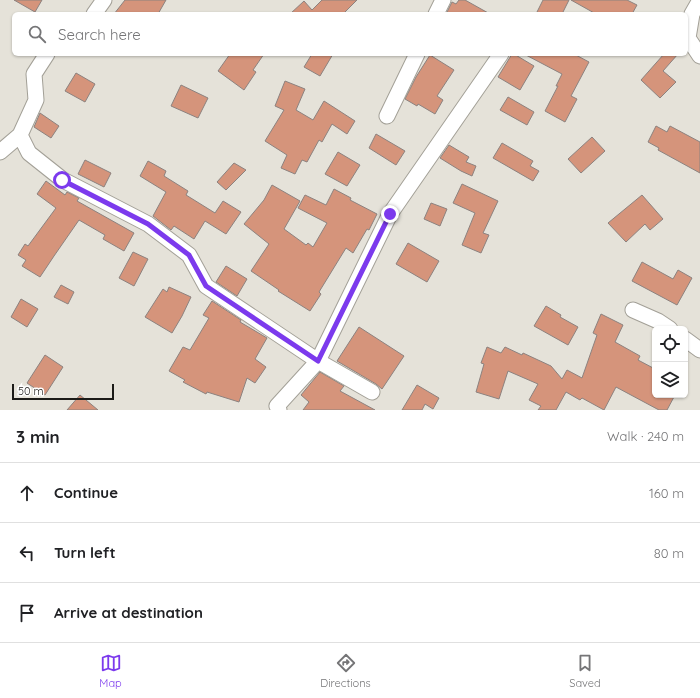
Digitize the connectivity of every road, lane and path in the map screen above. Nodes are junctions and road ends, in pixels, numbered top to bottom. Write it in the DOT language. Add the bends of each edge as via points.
graph roads {
  1 [pos="104,0"];
  2 [pos="443,0"];
  3 [pos="700,0"];
  4 [pos="95,12"];
  5 [pos="437,12"];
  6 [pos="46,56"];
  7 [pos="416,56"];
  8 [pos="500,56"];
  9 [pos="700,56"];
  10 [pos="387,116"];
  11 [pos="20,135"];
  12 [pos="0,152"];
  13 [pos="633,310"];
  14 [pos="666,326"];
  15 [pos="688,341"];
  16 [pos="700,350"];
  17 [pos="318,361"];
  18 [pos="372,392"];
  19 [pos="279,410"];
  1 -- 4 [label="street"];
  2 -- 5 [label="street"];
  3 -- 9 [label="street" via="692,14 688,38"];
  6 -- 11 [label="street" via="34,74 36,100"];
  7 -- 10 [label="street"];
  8 -- 17 [label="street" via="390,214"];
  11 -- 12 [label="street"];
  11 -- 17 [label="street" via="29,153 62,180 148,224 189,255 206,286"];
  13 -- 14 [label="street"];
  15 -- 16 [label="street"];
  17 -- 18 [label="street"];
  17 -- 19 [label="street" via="277,406"];
}
